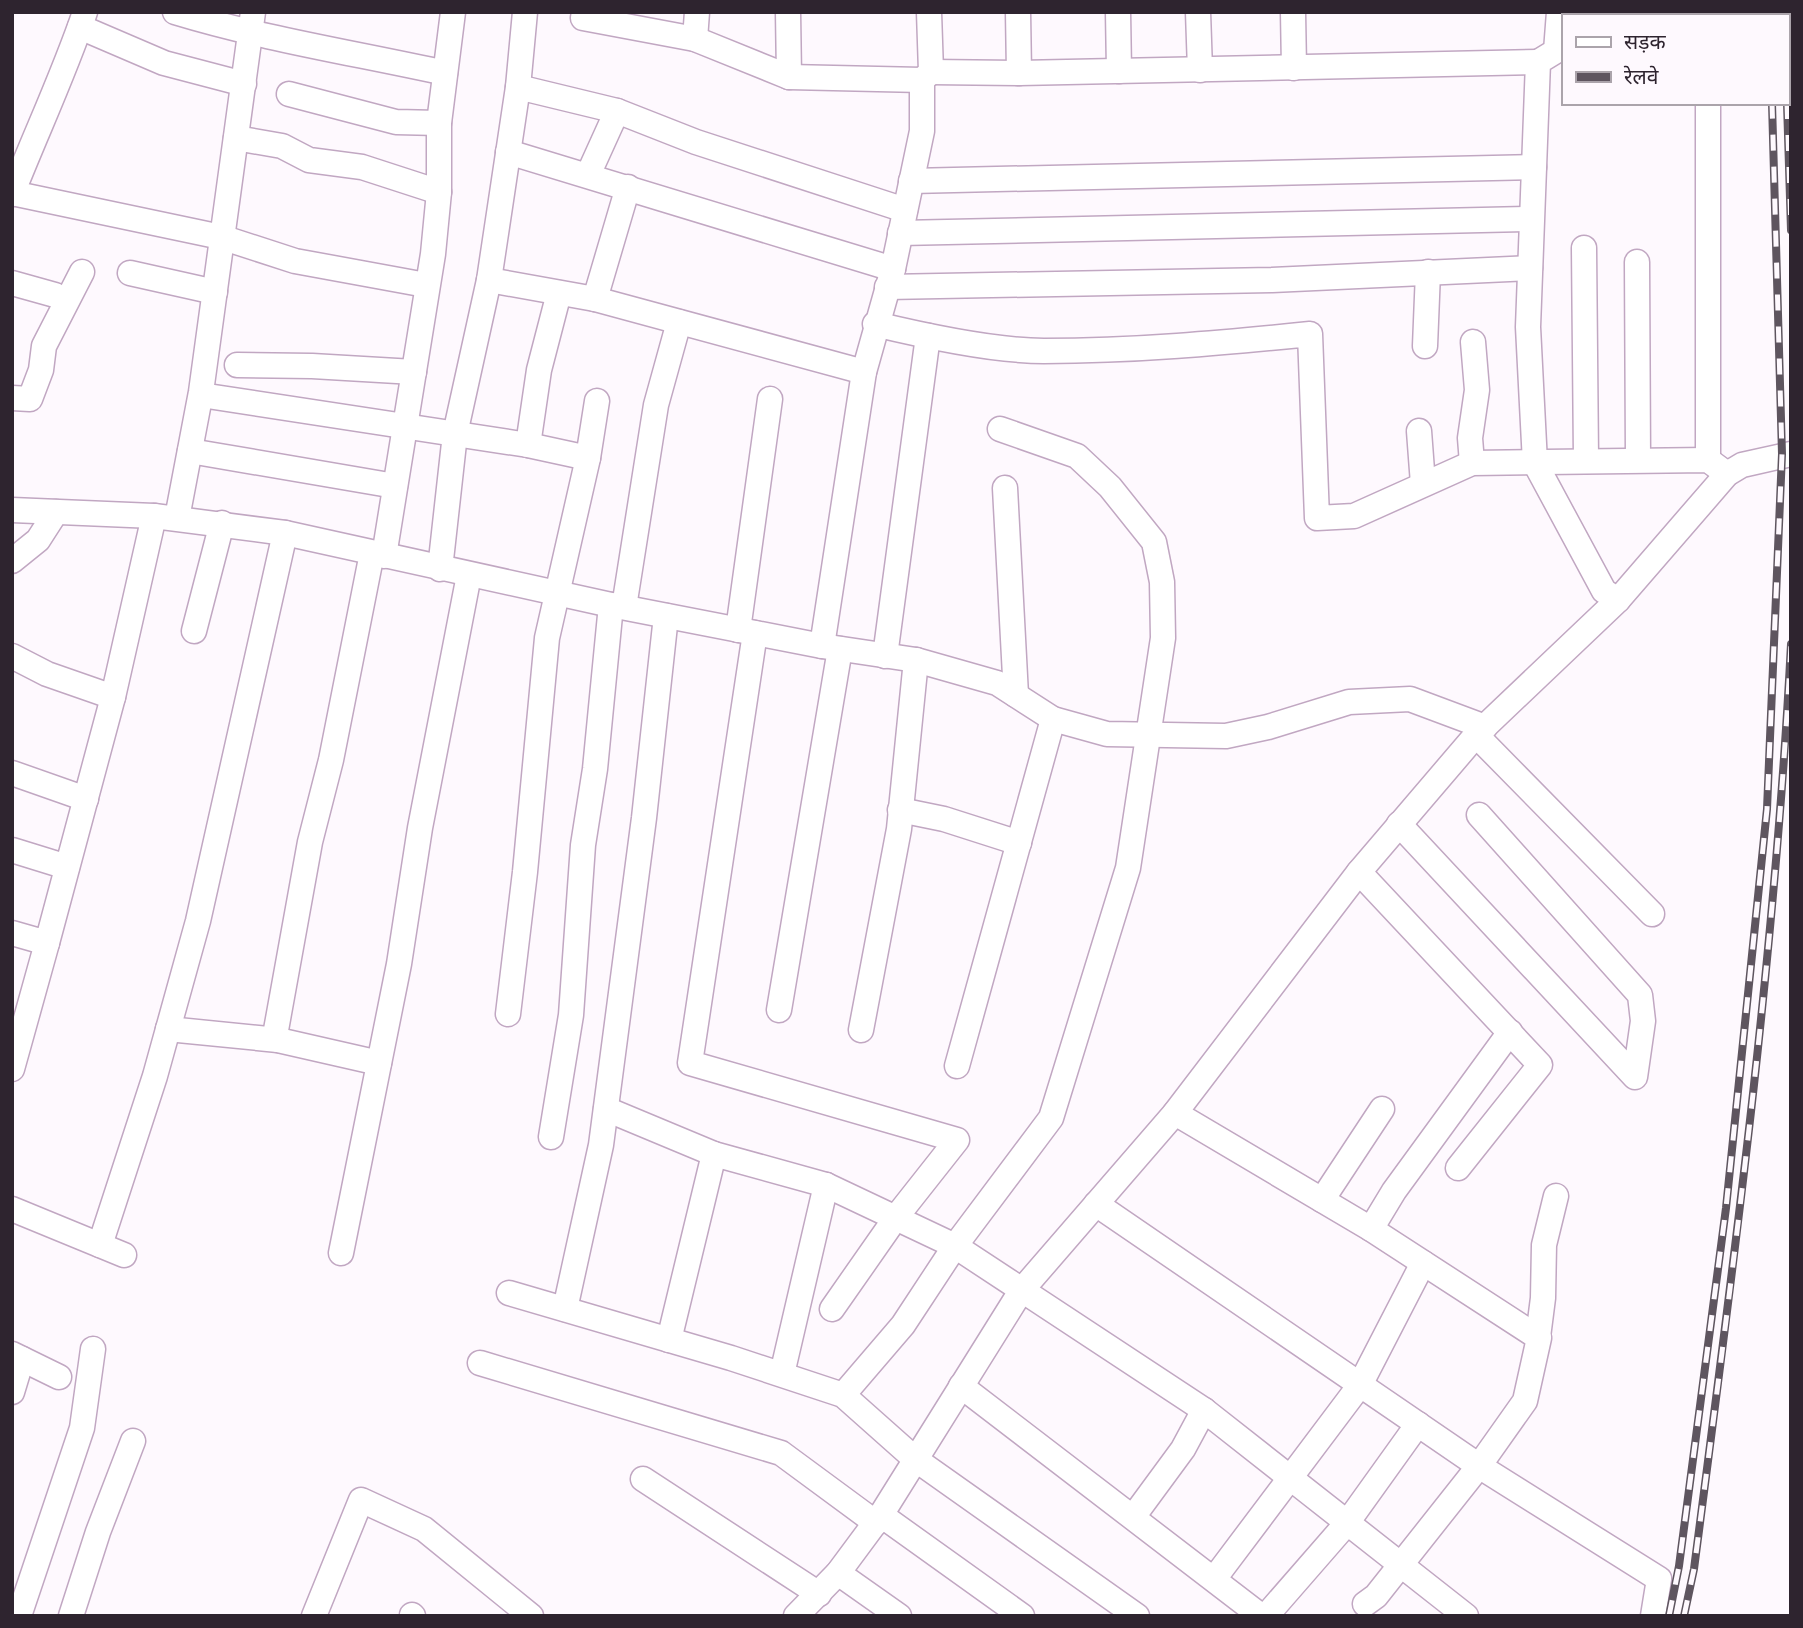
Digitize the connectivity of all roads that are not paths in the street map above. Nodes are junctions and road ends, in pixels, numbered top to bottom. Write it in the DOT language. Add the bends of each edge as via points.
graph roads {
  1 [pos="175,12"];
  2 [pos="453,12"];
  3 [pos="525,12"];
  4 [pos="584,12"];
  5 [pos="697,12"];
  6 [pos="788,12"];
  7 [pos="929,12"];
  8 [pos="1018,12"];
  9 [pos="1118,12"];
  10 [pos="1198,12"];
  11 [pos="1293,12"];
  12 [pos="1559,12"];
  13 [pos="82,19"];
  14 [pos="252,23"];
  15 [pos="695,39"];
  16 [pos="1553,55"];
  17 [pos="1294,68"];
  18 [pos="1200,70"];
  19 [pos="1119,71"];
  20 [pos="1019,73"];
  21 [pos="445,74"];
  22 [pos="927,76"];
  23 [pos="789,77"];
  24 [pos="243,84"];
  25 [pos="518,87"];
  26 [pos="289,94"];
  27 [pos="1708,105"];
  28 [pos="617,111"];
  29 [pos="439,123"];
  30 [pos="236,138"];
  31 [pos="508,152"];
  32 [pos="1534,167"];
  33 [pos="588,175"];
  34 [pos="911,181"];
  35 [pos="628,187"];
  36 [pos="439,192"];
  37 [pos="12,193"];
  38 [pos="1531,219"];
  39 [pos="903,221"];
  40 [pos="221,237"];
  41 [pos="1584,248"];
  42 [pos="1637,262"];
  43 [pos="1530,268"];
  44 [pos="82,272"];
  45 [pos="1428,272"];
  46 [pos="130,273"];
  47 [pos="890,278"];
  48 [pos="489,280"];
  49 [pos="12,283"];
  50 [pos="426,285"];
  51 [pos="215,292"];
  52 [pos="559,293"];
  53 [pos="55,295"];
  54 [pos="595,299"];
  55 [pos="679,322"];
  56 [pos="875,324"];
  57 [pos="928,336"];
  58 [pos="1474,342"];
  59 [pos="1424,346"];
  60 [pos="237,365"];
  61 [pos="414,372"];
  62 [pos="864,372"];
  63 [pos="201,395"];
  64 [pos="12,398"];
  65 [pos="770,399"];
  66 [pos="597,401"];
  67 [pos="406,428"];
  68 [pos="1000,429"];
  69 [pos="1419,431"];
  70 [pos="455,434"];
  71 [pos="528,444"];
  72 [pos="190,451"];
  73 [pos="1791,454"];
  74 [pos="588,458"];
  75 [pos="1586,459"];
  76 [pos="1638,460"];
  77 [pos="1472,463"];
  78 [pos="1535,463"];
  79 [pos="1717,467"];
  80 [pos="1423,484"];
  81 [pos="395,486"];
  82 [pos="1005,488"];
  83 [pos="12,510"];
  84 [pos="56,512"];
  85 [pos="165,517"];
  86 [pos="222,523"];
  87 [pos="285,533"];
  88 [pos="378,554"];
  89 [pos="12,561"];
  90 [pos="440,569"];
  91 [pos="470,575"];
  92 [pos="558,594"];
  93 [pos="1618,600"];
  94 [pos="618,606"];
  95 [pos="666,616"];
  96 [pos="194,631"];
  97 [pos="747,631"];
  98 [pos="831,647"];
  99 [pos="12,656"];
  100 [pos="885,656"];
  101 [pos="916,660"];
  102 [pos="1016,695"];
  103 [pos="113,697"];
  104 [pos="1053,719"];
  105 [pos="1480,731"];
  106 [pos="1149,733"];
  107 [pos="12,773"];
  108 [pos="86,799"];
  109 [pos="900,810"];
  110 [pos="1479,815"];
  111 [pos="1399,824"];
  112 [pos="1019,843"];
  113 [pos="12,850"];
  114 [pos="68,867"];
  115 [pos="1359,873"];
  116 [pos="1652,914"];
  117 [pos="12,933"];
  118 [pos="47,943"];
  119 [pos="779,1010"];
  120 [pos="508,1014"];
  121 [pos="168,1029"];
  122 [pos="862,1030"];
  123 [pos="18,1032"];
  124 [pos="1510,1032"];
  125 [pos="278,1040"];
  126 [pos="379,1063"];
  127 [pos="957,1066"];
  128 [pos="12,1069"];
  129 [pos="606,1109"];
  130 [pos="1382,1109"];
  131 [pos="1175,1113"];
  132 [pos="551,1137"];
  133 [pos="714,1154"];
  134 [pos="1458,1168"];
  135 [pos="826,1185"];
  136 [pos="1556,1196"];
  137 [pos="1322,1200"];
  138 [pos="1096,1204"];
  139 [pos="12,1209"];
  140 [pos="897,1216"];
  141 [pos="1371,1229"];
  142 [pos="100,1245"];
  143 [pos="955,1246"];
  144 [pos="341,1253"];
  145 [pos="124,1255"];
  146 [pos="1423,1263"];
  147 [pos="1021,1292"];
  148 [pos="509,1293"];
  149 [pos="565,1309"];
  150 [pos="832,1309"];
  151 [pos="1538,1337"];
  152 [pos="669,1340"];
  153 [pos="93,1349"];
  154 [pos="17,1357"];
  155 [pos="480,1363"];
  156 [pos="782,1374"];
  157 [pos="59,1377"];
  158 [pos="1360,1385"];
  159 [pos="961,1386"];
  160 [pos="12,1392"];
  161 [pos="843,1395"];
  162 [pos="1204,1410"];
  163 [pos="1418,1424"];
  164 [pos="133,1441"];
  165 [pos="915,1459"];
  166 [pos="1479,1466"];
  167 [pos="1291,1478"];
  168 [pos="643,1479"];
  169 [pos="1133,1517"];
  170 [pos="878,1519"];
  171 [pos="1347,1523"];
  172 [pos="1401,1564"];
  173 [pos="838,1573"];
  174 [pos="1214,1579"];
  175 [pos="819,1594"];
  176 [pos="1365,1604"];
  177 [pos="1455,1612"];
  178 [pos="19,1616"];
  179 [pos="71,1616"];
  180 [pos="314,1616"];
  181 [pos="531,1616"];
  182 [pos="796,1616"];
  183 [pos="899,1616"];
  184 [pos="1022,1616"];
  185 [pos="1138,1616"];
  186 [pos="1261,1616"];
  187 [pos="1266,1616"];
  188 [pos="1653,1616"];
  1 -- 14 [label="street"];
  2 -- 21 [label="street"];
  3 -- 25 [label="street"];
  4 -- 15 [label="street" via="583,18"];
  5 -- 15 [label="street"];
  6 -- 23 [label="street"];
  7 -- 22 [label="street"];
  8 -- 20 [label="street"];
  9 -- 19 [label="street"];
  10 -- 18 [label="street"];
  11 -- 17 [label="street"];
  12 -- 16 [label="street"];
  13 -- 24 [label="street" via="164,63"];
  13 -- 37 [label="street"];
  14 -- 21 [label="street"];
  14 -- 24 [label="street"];
  15 -- 23 [label="street"];
  16 -- 17 [label="street"];
  16 -- 32 [label="street"];
  17 -- 18 [label="street"];
  18 -- 19 [label="street"];
  19 -- 20 [label="street"];
  20 -- 22 [label="street"];
  21 -- 29 [label="street"];
  22 -- 23 [label="street"];
  22 -- 34 [label="street"];
  24 -- 30 [label="street"];
  25 -- 28 [label="street"];
  25 -- 31 [label="street"];
  26 -- 29 [label="street" via="396,122"];
  27 -- 79 [label="street"];
  28 -- 33 [label="street"];
  28 -- 39 [label="street"];
  29 -- 36 [label="street"];
  30 -- 36 [label="street" via="282,146 309,160 362,167"];
  30 -- 40 [label="street"];
  31 -- 33 [label="street"];
  31 -- 48 [label="street"];
  32 -- 34 [label="street"];
  32 -- 38 [label="street"];
  33 -- 35 [label="street"];
  34 -- 39 [label="street"];
  35 -- 47 [label="street"];
  35 -- 54 [label="street"];
  36 -- 50 [label="street"];
  37 -- 40 [label="street"];
  38 -- 39 [label="street"];
  38 -- 43 [label="street"];
  39 -- 47 [label="street"];
  40 -- 50 [label="street" via="295,261"];
  40 -- 51 [label="street"];
  41 -- 75 [label="street"];
  42 -- 76 [label="street"];
  43 -- 45 [label="street"];
  43 -- 78 [label="street" via="1528,327"];
  44 -- 64 [label="street" via="44,346 30,399"];
  45 -- 47 [label="street" via="1272,280"];
  45 -- 59 [label="street"];
  46 -- 51 [label="street"];
  47 -- 56 [label="street"];
  48 -- 52 [label="street"];
  48 -- 70 [label="street"];
  49 -- 53 [label="street"];
  50 -- 61 [label="street"];
  51 -- 63 [label="street"];
  52 -- 54 [label="street"];
  52 -- 71 [label="street" via="539,370"];
  54 -- 55 [label="street"];
  55 -- 62 [label="street"];
  55 -- 94 [label="street" via="656,405"];
  56 -- 57 [label="street"];
  56 -- 62 [label="street"];
  57 -- 80 [label="street" via="1042,351 1179,347 1310,334 1317,518 1354,516"];
  57 -- 100 [label="street"];
  58 -- 77 [label="street" via="1477,390 1470,438"];
  60 -- 61 [label="street"];
  61 -- 67 [label="street"];
  62 -- 98 [label="street"];
  63 -- 67 [label="street"];
  63 -- 72 [label="street"];
  65 -- 97 [label="street"];
  66 -- 74 [label="street"];
  67 -- 70 [label="street"];
  67 -- 81 [label="street"];
  68 -- 106 [label="street" via="1077,456 1110,487 1154,542 1162,582 1163,638"];
  69 -- 80 [label="street"];
  70 -- 71 [label="street"];
  70 -- 90 [label="street"];
  71 -- 74 [label="street"];
  72 -- 81 [label="street"];
  72 -- 85 [label="street"];
  73 -- 79 [label="street"];
  74 -- 92 [label="street"];
  75 -- 76 [label="street"];
  75 -- 78 [label="street"];
  76 -- 79 [label="street"];
  77 -- 78 [label="street"];
  77 -- 80 [label="street"];
  78 -- 93 [label="street" via="1604,592"];
  79 -- 93 [label="street"];
  81 -- 88 [label="street"];
  82 -- 102 [label="street"];
  83 -- 84 [label="street"];
  84 -- 85 [label="street"];
  84 -- 89 [label="street" via="38,540"];
  85 -- 86 [label="street"];
  85 -- 103 [label="street"];
  86 -- 87 [label="street"];
  86 -- 96 [label="street"];
  87 -- 88 [label="street"];
  87 -- 121 [label="street" via="198,921"];
  88 -- 90 [label="street"];
  88 -- 125 [label="street" via="310,842 276,1030"];
  90 -- 91 [label="street"];
  91 -- 92 [label="street"];
  91 -- 126 [label="street"];
  92 -- 94 [label="street"];
  92 -- 120 [label="street" via="547,638"];
  93 -- 105 [label="street"];
  94 -- 95 [label="street"];
  94 -- 132 [label="street" via="583,845 570,1014"];
  95 -- 97 [label="street"];
  95 -- 129 [label="street"];
  97 -- 98 [label="street"];
  97 -- 140 [label="street" via="690,1063 957,1140"];
  98 -- 100 [label="street"];
  98 -- 119 [label="street"];
  99 -- 103 [label="street" via="47,674"];
  100 -- 101 [label="street"];
  101 -- 102 [label="street" via="997,683"];
  101 -- 109 [label="street"];
  102 -- 104 [label="street"];
  103 -- 108 [label="street"];
  104 -- 106 [label="street" via="1107,734"];
  104 -- 112 [label="street"];
  105 -- 106 [label="street" via="1410,699 1349,702 1226,736"];
  105 -- 111 [label="street"];
  105 -- 116 [label="street"];
  106 -- 143 [label="street" via="1128,868 1051,1118"];
  107 -- 108 [label="street"];
  108 -- 114 [label="street"];
  109 -- 112 [label="street"];
  109 -- 122 [label="street"];
  110 -- 111 [label="street" via="1640,995 1643,1021 1635,1077"];
  111 -- 115 [label="street"];
  112 -- 127 [label="street"];
  113 -- 114 [label="street"];
  114 -- 118 [label="street"];
  115 -- 124 [label="street"];
  115 -- 131 [label="street"];
  117 -- 118 [label="street"];
  118 -- 123 [label="street"];
  121 -- 125 [label="street"];
  121 -- 142 [label="street"];
  123 -- 128 [label="street"];
  124 -- 134 [label="street" via="1540,1065"];
  124 -- 141 [label="street"];
  125 -- 126 [label="street"];
  126 -- 144 [label="street"];
  129 -- 133 [label="street"];
  129 -- 149 [label="street"];
  130 -- 137 [label="street"];
  131 -- 137 [label="street"];
  131 -- 138 [label="street"];
  133 -- 135 [label="street"];
  133 -- 152 [label="street"];
  135 -- 140 [label="street"];
  135 -- 156 [label="street"];
  136 -- 151 [label="street" via="1544,1245"];
  137 -- 141 [label="street"];
  138 -- 147 [label="street"];
  138 -- 158 [label="street"];
  139 -- 142 [label="street"];
  140 -- 143 [label="street"];
  140 -- 150 [label="street"];
  141 -- 146 [label="street"];
  142 -- 145 [label="street"];
  143 -- 147 [label="street"];
  143 -- 161 [label="street" via="903,1325"];
  146 -- 151 [label="street"];
  146 -- 158 [label="street"];
  147 -- 159 [label="street"];
  147 -- 162 [label="street"];
  148 -- 149 [label="street"];
  149 -- 152 [label="street"];
  151 -- 166 [label="street" via="1525,1401"];
  152 -- 156 [label="street"];
  153 -- 178 [label="street" via="82,1428"];
  154 -- 157 [label="street"];
  154 -- 160 [label="street"];
  155 -- 170 [label="street" via="781,1453"];
  156 -- 161 [label="street"];
  158 -- 163 [label="street"];
  158 -- 167 [label="street"];
  159 -- 165 [label="street"];
  159 -- 169 [label="street"];
  161 -- 165 [label="street"];
  162 -- 167 [label="street"];
  162 -- 169 [label="street" via="1183,1449"];
  163 -- 166 [label="street"];
  163 -- 171 [label="street"];
  164 -- 179 [label="street" via="97,1532"];
  165 -- 170 [label="street"];
  165 -- 185 [label="street"];
  166 -- 172 [label="street"];
  166 -- 188 [label="street" via="1659,1579"];
  167 -- 171 [label="street"];
  167 -- 174 [label="street"];
  168 -- 175 [label="street"];
  169 -- 174 [label="street"];
  170 -- 173 [label="street"];
  170 -- 184 [label="street"];
  171 -- 172 [label="street"];
  171 -- 187 [label="street"];
  172 -- 176 [label="street"];
  172 -- 177 [label="street"];
  173 -- 175 [label="street"];
  173 -- 183 [label="street"];
  174 -- 186 [label="street"];
  175 -- 182 [label="street"];
  180 -- 181 [label="street" via="361,1500 424,1529"];
}
